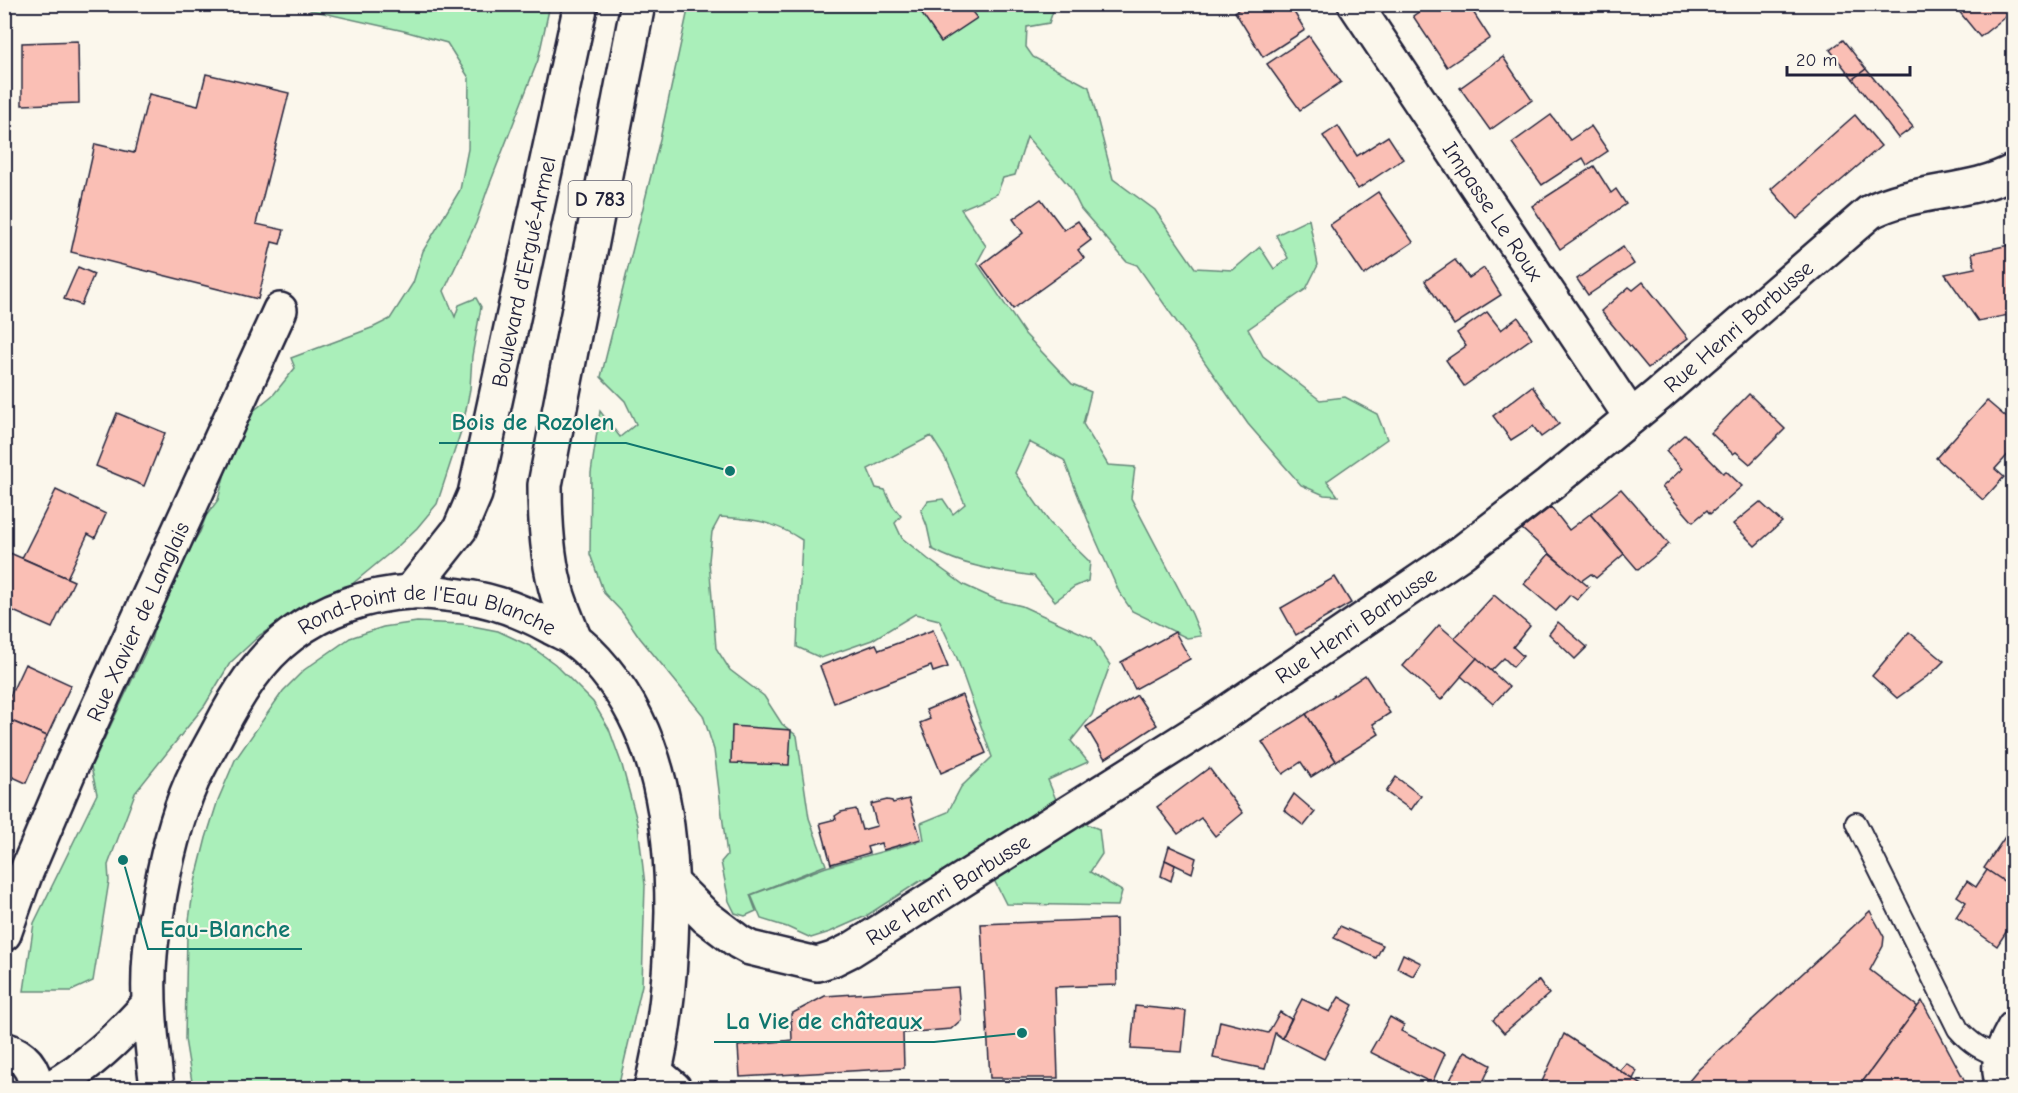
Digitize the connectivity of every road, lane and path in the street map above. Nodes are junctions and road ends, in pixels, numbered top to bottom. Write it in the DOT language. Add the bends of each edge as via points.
graph roads {
  1 [pos="581,4"];
  2 [pos="638,4"];
  3 [pos="1355,4"];
  4 [pos="2013,171"];
  5 [pos="280,310"];
  6 [pos="1631,417"];
  7 [pos="410,592"];
  8 [pos="575,640"];
  9 [pos="1856,823"];
  10 [pos="672,883"];
  11 [pos="4,934"];
  12 [pos="148,1005"];
  13 [pos="4,1049"];
  14 [pos="2006,1069"];
  15 [pos="660,1083"];
  16 [pos="36,1089"];
  17 [pos="50,1089"];
  18 [pos="157,1089"];
  1 -- 7 [label="street, Boulevard d'Ergué-Armel / D 783" via="475,494 460,529"];
  2 -- 8 [label="street, D 783" via="545,485 549,555 557,595"];
  3 -- 6 [label="street, Impasse Le Roux"];
  4 -- 6 [label="street, Rue Henri Barbusse" via="1870,212"];
  5 -- 11 [label="street, Rue Xavier de Langlais" via="24,875"];
  6 -- 10 [label="street, Rue Henri Barbusse" via="1461,553 1302,662 833,959 817,964 750,948 706,917"];
  7 -- 8 [label="street, Rond-Point de l'Eau Blanche" via="486,599 528,614"];
  7 -- 12 [label="street, Rond-Point de l'Eau Blanche" via="352,603 293,633 271,652 231,708 191,782 164,871 150,954"];
  8 -- 10 [label="street, Rond-Point de l'Eau Blanche" via="619,686 639,720 663,796"];
  9 -- 14 [label="lane" via="1958,1029"];
  10 -- 15 [label="street, Rond-Point de l'Eau Blanche" via="669,986"];
  12 -- 17 [label="street" via="118,1038"];
  12 -- 18 [label="street, Rond-Point de l'Eau Blanche"];
  13 -- 16 [label="street" via="32,1068"];
}
